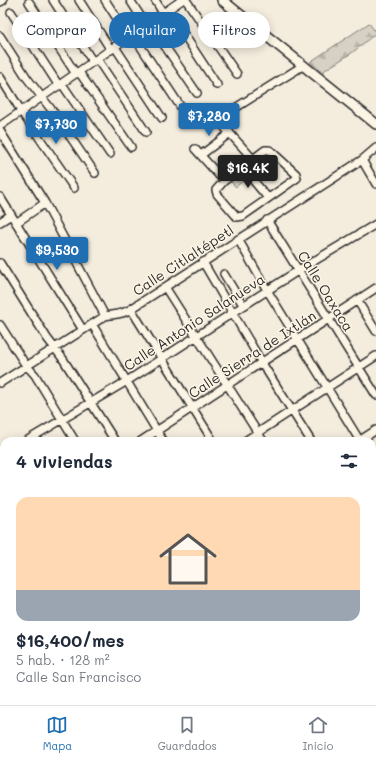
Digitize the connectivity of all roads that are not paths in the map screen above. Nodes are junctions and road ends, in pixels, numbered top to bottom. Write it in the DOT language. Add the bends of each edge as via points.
graph roads {
  1 [pos="53,0"];
  2 [pos="79,0"];
  3 [pos="105,0"];
  4 [pos="130,0"];
  5 [pos="155,0"];
  6 [pos="182,0"];
  7 [pos="186,0"];
  8 [pos="222,0"];
  9 [pos="29,2"];
  10 [pos="10,12"];
  11 [pos="114,12"];
  12 [pos="139,12"];
  13 [pos="165,12"];
  14 [pos="0,36"];
  15 [pos="109,42"];
  16 [pos="190,47"];
  17 [pos="113,48"];
  18 [pos="139,48"];
  19 [pos="165,48"];
  20 [pos="95,60"];
  21 [pos="304,65"];
  22 [pos="78,73"];
  23 [pos="236,74"];
  24 [pos="0,77"];
  25 [pos="60,85"];
  26 [pos="217,85"];
  27 [pos="197,93"];
  28 [pos="41,98"];
  29 [pos="180,106"];
  30 [pos="22,111"];
  31 [pos="162,118"];
  32 [pos="376,124"];
  33 [pos="0,126"];
  34 [pos="0,131"];
  35 [pos="146,132"];
  36 [pos="230,133"];
  37 [pos="131,147"];
  38 [pos="376,148"];
  39 [pos="195,149"];
  40 [pos="110,154"];
  41 [pos="201,155"];
  42 [pos="253,159"];
  43 [pos="362,160"];
  44 [pos="242,167"];
  45 [pos="95,173"];
  46 [pos="224,181"];
  47 [pos="376,184"];
  48 [pos="74,188"];
  49 [pos="0,197"];
  50 [pos="268,198"];
  51 [pos="45,203"];
  52 [pos="11,215"];
  53 [pos="267,220"];
  54 [pos="0,222"];
  55 [pos="16,223"];
  56 [pos="376,224"];
  57 [pos="238,239"];
  58 [pos="203,262"];
  59 [pos="0,263"];
  60 [pos="299,270"];
  61 [pos="224,274"];
  62 [pos="165,287"];
  63 [pos="376,288"];
  64 [pos="267,290"];
  65 [pos="357,300"];
  66 [pos="243,305"];
  67 [pos="131,309"];
  68 [pos="232,313"];
  69 [pos="104,316"];
  70 [pos="328,319"];
  71 [pos="92,324"];
  72 [pos="0,325"];
  73 [pos="83,330"];
  74 [pos="376,331"];
  75 [pos="196,336"];
  76 [pos="297,340"];
  77 [pos="54,348"];
  78 [pos="376,356"];
  79 [pos="162,358"];
  80 [pos="262,363"];
  81 [pos="27,366"];
  82 [pos="359,367"];
  83 [pos="126,381"];
  84 [pos="0,383"];
  85 [pos="227,385"];
  86 [pos="327,388"];
  87 [pos="376,395"];
  88 [pos="91,403"];
  89 [pos="192,408"];
  90 [pos="292,411"];
  91 [pos="63,420"];
  92 [pos="376,430"];
  93 [pos="157,431"];
  94 [pos="258,433"];
  95 [pos="33,437"];
  96 [pos="73,437"];
  97 [pos="112,437"];
  98 [pos="147,437"];
  99 [pos="161,437"];
  100 [pos="210,437"];
  101 [pos="252,437"];
  102 [pos="260,437"];
  103 [pos="308,437"];
  104 [pos="358,437"];
  105 [pos="366,437"];
  1 -- 20 [label="street"];
  2 -- 15 [label="street"];
  3 -- 11 [label="street"];
  4 -- 12 [label="street"];
  5 -- 13 [label="street"];
  6 -- 13 [label="street"];
  7 -- 23 [label="street"];
  8 -- 21 [label="main road"];
  9 -- 22 [label="street"];
  10 -- 25 [label="street"];
  14 -- 28 [label="street"];
  16 -- 26 [label="street"];
  17 -- 20 [label="street"];
  17 -- 31 [label="street"];
  18 -- 29 [label="street"];
  19 -- 27 [label="street"];
  20 -- 22 [label="street"];
  20 -- 35 [label="street"];
  21 -- 32 [label="main road"];
  21 -- 36 [label="street" via="225,115 222,122"];
  22 -- 25 [label="street"];
  22 -- 37 [label="street"];
  24 -- 30 [label="street"];
  25 -- 28 [label="street"];
  25 -- 40 [label="street"];
  28 -- 30 [label="street"];
  28 -- 45 [label="street"];
  30 -- 33 [label="street"];
  30 -- 48 [label="street"];
  34 -- 51 [label="street"];
  36 -- 41 [label="street"];
  36 -- 42 [label="street"];
  38 -- 43 [label="street, Calle Citlaltépetl"];
  39 -- 41 [label="street"];
  41 -- 46 [label="street"];
  42 -- 44 [label="street"];
  42 -- 50 [label="street" via="269,150 298,175 295,180"];
  43 -- 47 [label="street"];
  43 -- 53 [label="street, Calle Citlaltépetl"];
  44 -- 46 [label="street"];
  44 -- 50 [label="street"];
  46 -- 50 [label="street" via="216,192 238,218"];
  49 -- 52 [label="street"];
  51 -- 55 [label="street"];
  51 -- 69 [label="street"];
  52 -- 54 [label="street"];
  52 -- 55 [label="street"];
  53 -- 57 [label="street, Calle Citlaltépetl"];
  53 -- 60 [label="street, Calle Oaxaca"];
  55 -- 73 [label="street"];
  56 -- 60 [label="street, Calle Antonio Salanueva"];
  57 -- 58 [label="street, Calle Citlaltépetl"];
  57 -- 64 [label="street"];
  58 -- 62 [label="street, Calle Citlaltépetl"];
  58 -- 68 [label="street"];
  59 -- 77 [label="street"];
  60 -- 64 [label="street, Calle Antonio Salanueva"];
  60 -- 70 [label="street, Calle Oaxaca"];
  61 -- 66 [label="street"];
  62 -- 67 [label="street, Calle Citlaltépetl"];
  62 -- 75 [label="street"];
  63 -- 65 [label="street, Calle Sierra de Ixtlán"];
  64 -- 66 [label="street, Calle Antonio Salanueva"];
  64 -- 76 [label="street"];
  65 -- 70 [label="street, Calle Sierra de Ixtlán"];
  65 -- 74 [label="street"];
  66 -- 68 [label="street, Calle Antonio Salanueva"];
  67 -- 69 [label="street, Calle Citlaltépetl" via="123,314"];
  67 -- 79 [label="street"];
  68 -- 75 [label="street, Calle Antonio Salanueva"];
  68 -- 80 [label="street"];
  69 -- 71 [label="street, Calle Citlaltépetl"];
  70 -- 76 [label="street, Calle Sierra de Ixtlán"];
  70 -- 82 [label="street, Calle Oaxaca"];
  71 -- 73 [label="street, Calle Citlaltépetl"];
  71 -- 83 [label="street"];
  72 -- 81 [label="street"];
  73 -- 77 [label="street, Calle Citlaltépetl"];
  75 -- 79 [label="street, Calle Antonio Salanueva"];
  75 -- 85 [label="street"];
  76 -- 80 [label="street, Calle Sierra de Ixtlán"];
  76 -- 86 [label="street"];
  77 -- 81 [label="street, Calle Citlaltépetl"];
  77 -- 88 [label="street"];
  78 -- 82 [label="street"];
  79 -- 83 [label="street, Calle Antonio Salanueva"];
  79 -- 89 [label="street"];
  80 -- 85 [label="street, Calle Sierra de Ixtlán"];
  80 -- 90 [label="street"];
  81 -- 84 [label="street, Calle Citlaltépetl"];
  81 -- 91 [label="street"];
  82 -- 86 [label="street"];
  82 -- 87 [label="street, Calle Oaxaca"];
  83 -- 88 [label="street, Calle Antonio Salanueva"];
  83 -- 93 [label="street"];
  85 -- 89 [label="street, Calle Sierra de Ixtlán"];
  85 -- 94 [label="street"];
  86 -- 90 [label="street"];
  86 -- 104 [label="street"];
  88 -- 91 [label="street, Calle Antonio Salanueva"];
  88 -- 97 [label="street"];
  89 -- 93 [label="street, Calle Sierra de Ixtlán"];
  89 -- 100 [label="street"];
  90 -- 94 [label="street"];
  90 -- 103 [label="street"];
  91 -- 95 [label="street, Calle Antonio Salanueva"];
  91 -- 96 [label="street"];
  92 -- 105 [label="street"];
  93 -- 98 [label="street, Calle Sierra de Ixtlán"];
  93 -- 99 [label="street"];
  94 -- 101 [label="street"];
  94 -- 102 [label="street"];
}
